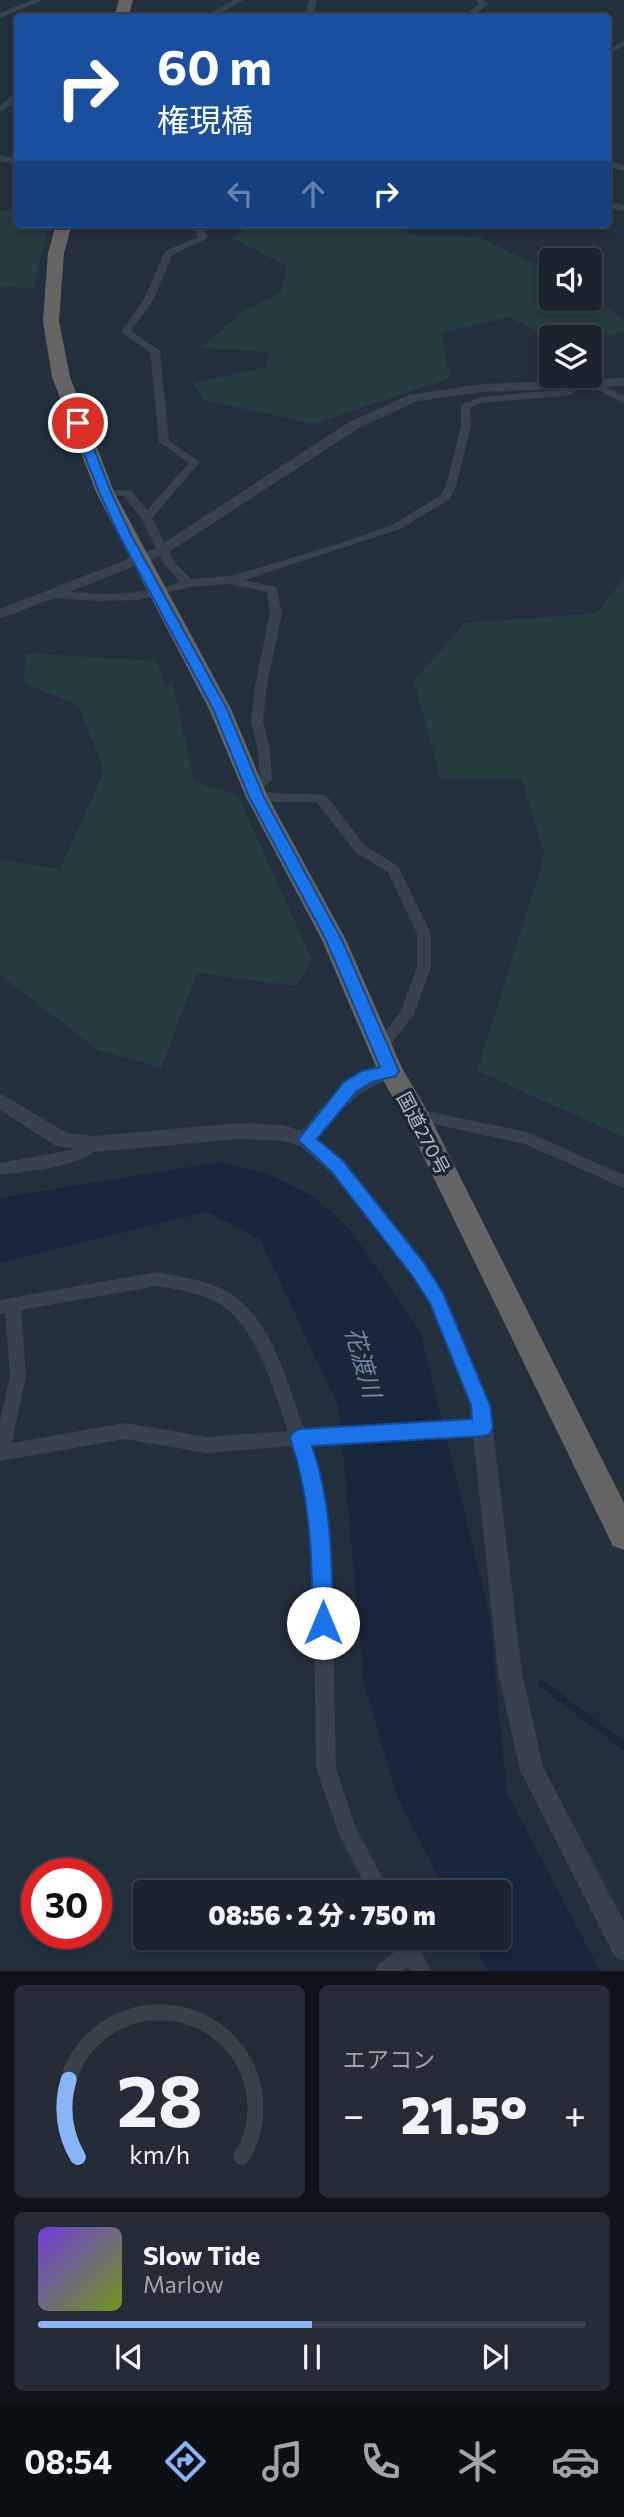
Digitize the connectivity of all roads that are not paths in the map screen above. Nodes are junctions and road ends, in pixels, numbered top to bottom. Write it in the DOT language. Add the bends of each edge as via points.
graph roads {
  1 [pos="39,0"];
  2 [pos="239,0"];
  3 [pos="480,0"];
  4 [pos="213,14"];
  5 [pos="470,14"];
  6 [pos="0,16"];
  7 [pos="14,98"];
  8 [pos="0,110"];
  9 [pos="63,228"];
  10 [pos="198,228"];
  11 [pos="624,382"];
  12 [pos="602,383"];
  13 [pos="539,386"];
  14 [pos="575,388"];
  15 [pos="601,388"];
  16 [pos="624,400"];
  17 [pos="105,492"];
  18 [pos="146,518"];
  19 [pos="161,551"];
  20 [pos="232,580"];
  21 [pos="189,583"];
  22 [pos="48,594"];
  23 [pos="0,614"];
  24 [pos="255,793"];
  25 [pos="382,1046"];
  26 [pos="391,1071"];
  27 [pos="0,1101"];
  28 [pos="416,1115"];
  29 [pos="306,1140"];
  30 [pos="93,1144"];
  31 [pos="0,1170"];
  32 [pos="624,1182"];
  33 [pos="6,1306"];
  34 [pos="483,1427"];
  35 [pos="300,1438"];
  36 [pos="1,1453"];
  37 [pos="624,1535"];
  38 [pos="374,1880"];
  39 [pos="624,1948"];
  40 [pos="403,1950"];
  41 [pos="410,1950"];
  42 [pos="386,1971"];
  43 [pos="421,1971"];
  1 -- 6 [label="street"];
  2 -- 4 [label="street"];
  3 -- 5 [label="street" via="484,4"];
  7 -- 8 [label="street"];
  9 -- 17 [label="highway, 国道270号" via="56,253 51,321 61,377"];
  10 -- 18 [label="street" via="203,238 168,253 149,299 126,332 155,351 164,442 195,462"];
  11 -- 12 [label="street"];
  13 -- 19 [label="street" via="414,398 354,425"];
  14 -- 20 [label="street" via="480,400 465,407 466,426 446,497 396,527"];
  15 -- 16 [label="street"];
  17 -- 18 [label="street" via="127,493"];
  17 -- 24 [label="highway, 国道270号" via="220,709"];
  18 -- 19 [label="street"];
  19 -- 21 [label="street"];
  19 -- 22 [label="street"];
  20 -- 21 [label="street"];
  20 -- 24 [label="street" via="272,590 276,612 257,721 266,780"];
  21 -- 22 [label="street" via="171,591 101,599"];
  22 -- 23 [label="street"];
  24 -- 25 [label="highway, 国道270号" via="334,940"];
  24 -- 25 [label="street" via="321,798 360,849 393,869 424,934 424,967 407,1014"];
  25 -- 26 [label="highway, 国道270号"];
  26 -- 28 [label="highway, 国道270号"];
  26 -- 29 [label="street" via="368,1076 350,1087"];
  27 -- 30 [label="street" via="63,1140"];
  28 -- 32 [label="street" via="527,1138"];
  28 -- 37 [label="highway, 国道270号"];
  29 -- 30 [label="street" via="283,1133 239,1131"];
  29 -- 34 [label="street" via="337,1166 418,1268 437,1299 475,1387"];
  30 -- 31 [label="street" via="74,1156"];
  33 -- 35 [label="street" via="157,1279 218,1294 248,1318 264,1343"];
  33 -- 36 [label="street" via="18,1375"];
  34 -- 35 [label="street"];
  34 -- 39 [label="street" via="510,1672 532,1770"];
  35 -- 36 [label="street" via="207,1445 125,1431"];
  35 -- 38 [label="street" via="322,1542 326,1768 347,1830"];
  40 -- 42 [label="street"];
  41 -- 43 [label="street"];
}
